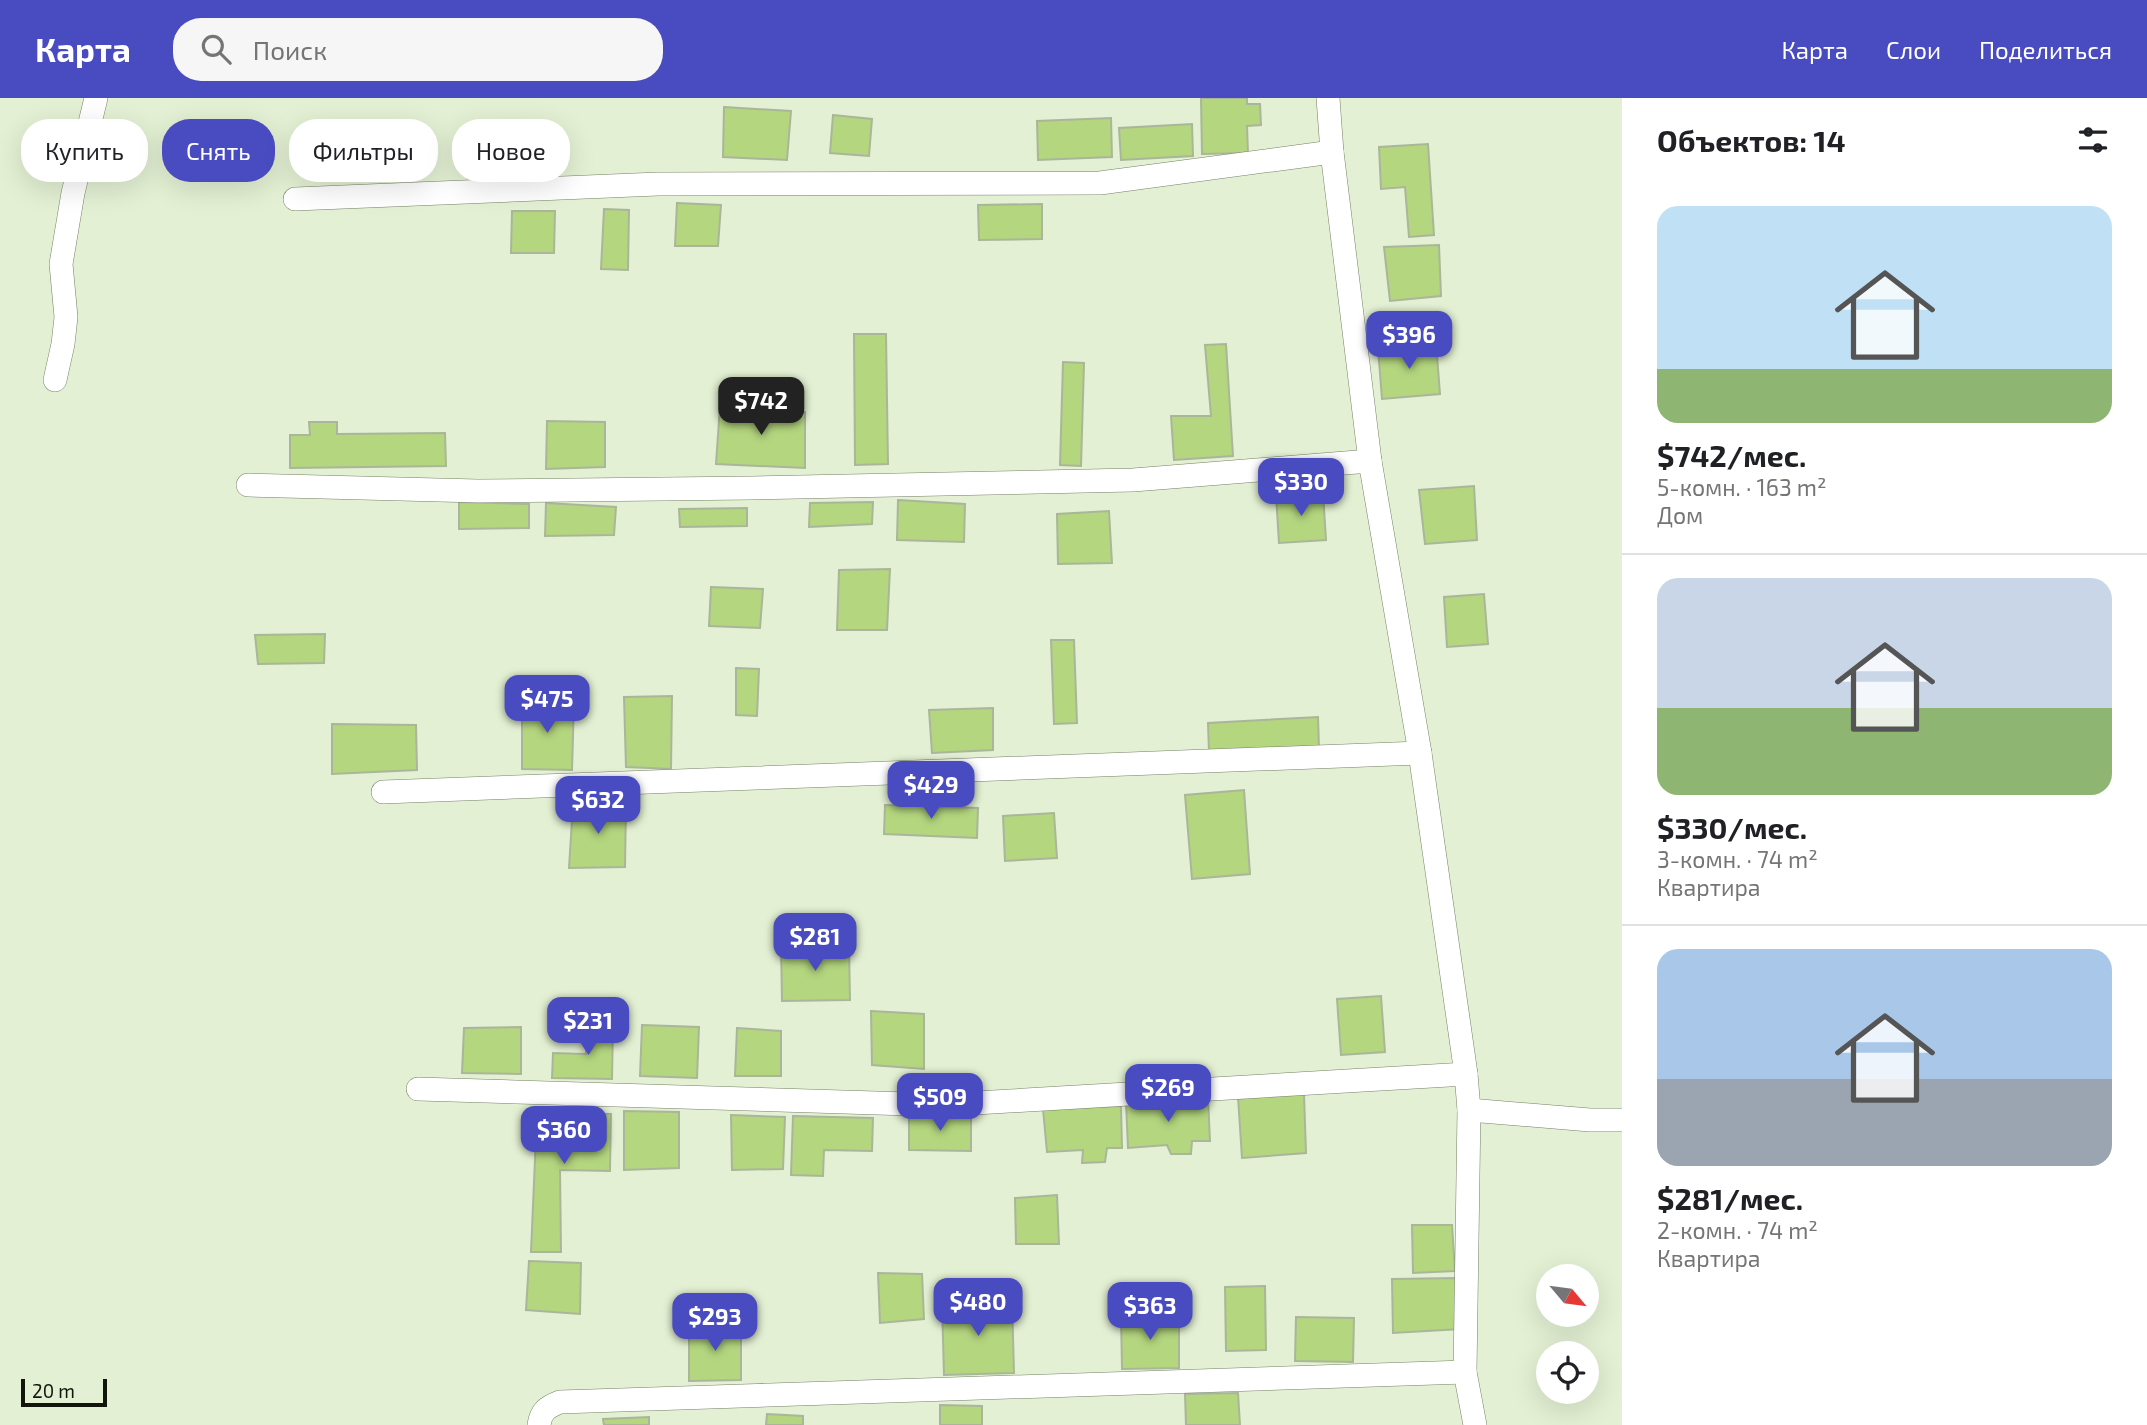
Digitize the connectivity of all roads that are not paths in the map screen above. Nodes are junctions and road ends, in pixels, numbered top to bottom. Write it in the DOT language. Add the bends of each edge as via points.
graph roads {
  1 [pos="96,98"];
  2 [pos="1328,98"];
  3 [pos="1332,152"];
  4 [pos="295,199"];
  5 [pos="55,380"];
  6 [pos="1370,461"];
  7 [pos="248,485"];
  8 [pos="1420,753"];
  9 [pos="383,792"];
  10 [pos="1466,1074"];
  11 [pos="418,1089"];
  12 [pos="1469,1110"];
  13 [pos="1622,1120"];
  14 [pos="1465,1372"];
  15 [pos="539,1425"];
  16 [pos="1475,1425"];
  1 -- 5 [label="street" via="61,264 66,317"];
  2 -- 3 [label="street"];
  3 -- 4 [label="street" via="1100,183 658,184"];
  3 -- 6 [label="street"];
  6 -- 7 [label="street" via="1133,480 478,491"];
  6 -- 8 [label="street"];
  8 -- 9 [label="street"];
  8 -- 10 [label="street"];
  10 -- 11 [label="street" via="942,1105"];
  10 -- 12 [label="street"];
  12 -- 13 [label="street"];
  12 -- 14 [label="street"];
  14 -- 15 [label="street" via="560,1402 548,1406"];
  14 -- 16 [label="street"];
}
